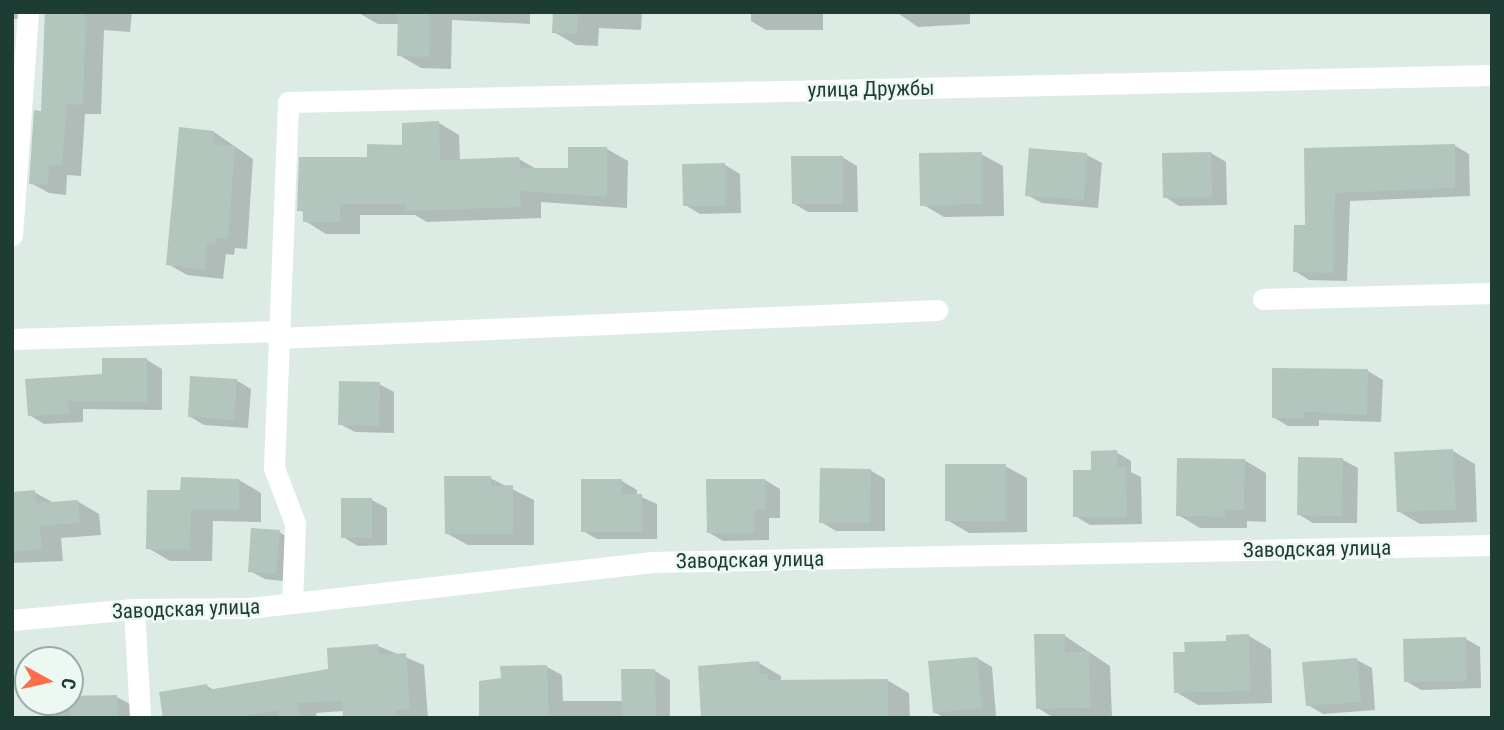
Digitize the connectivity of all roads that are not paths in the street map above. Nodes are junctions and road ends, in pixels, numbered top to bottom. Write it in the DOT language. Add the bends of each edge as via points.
graph roads {
  1 [pos="28,12"];
  2 [pos="1492,75"];
  3 [pos="12,235"];
  4 [pos="1492,293"];
  5 [pos="1263,299"];
  6 [pos="937,310"];
  7 [pos="278,335"];
  8 [pos="12,339"];
  9 [pos="1492,545"];
  10 [pos="292,602"];
  11 [pos="134,609"];
  12 [pos="12,620"];
  13 [pos="140,718"];
  1 -- 3 [label="street"];
  2 -- 7 [label="street, улица Дружбы" via="288,102"];
  4 -- 5 [label="street"];
  6 -- 7 [label="street"];
  7 -- 8 [label="street"];
  7 -- 10 [label="street" via="274,468 295,523"];
  9 -- 10 [label="street, Заводская улица" via="652,562"];
  10 -- 11 [label="street, Заводская улица" via="249,608"];
  11 -- 12 [label="street, Заводская улица"];
  11 -- 13 [label="street"];
}
